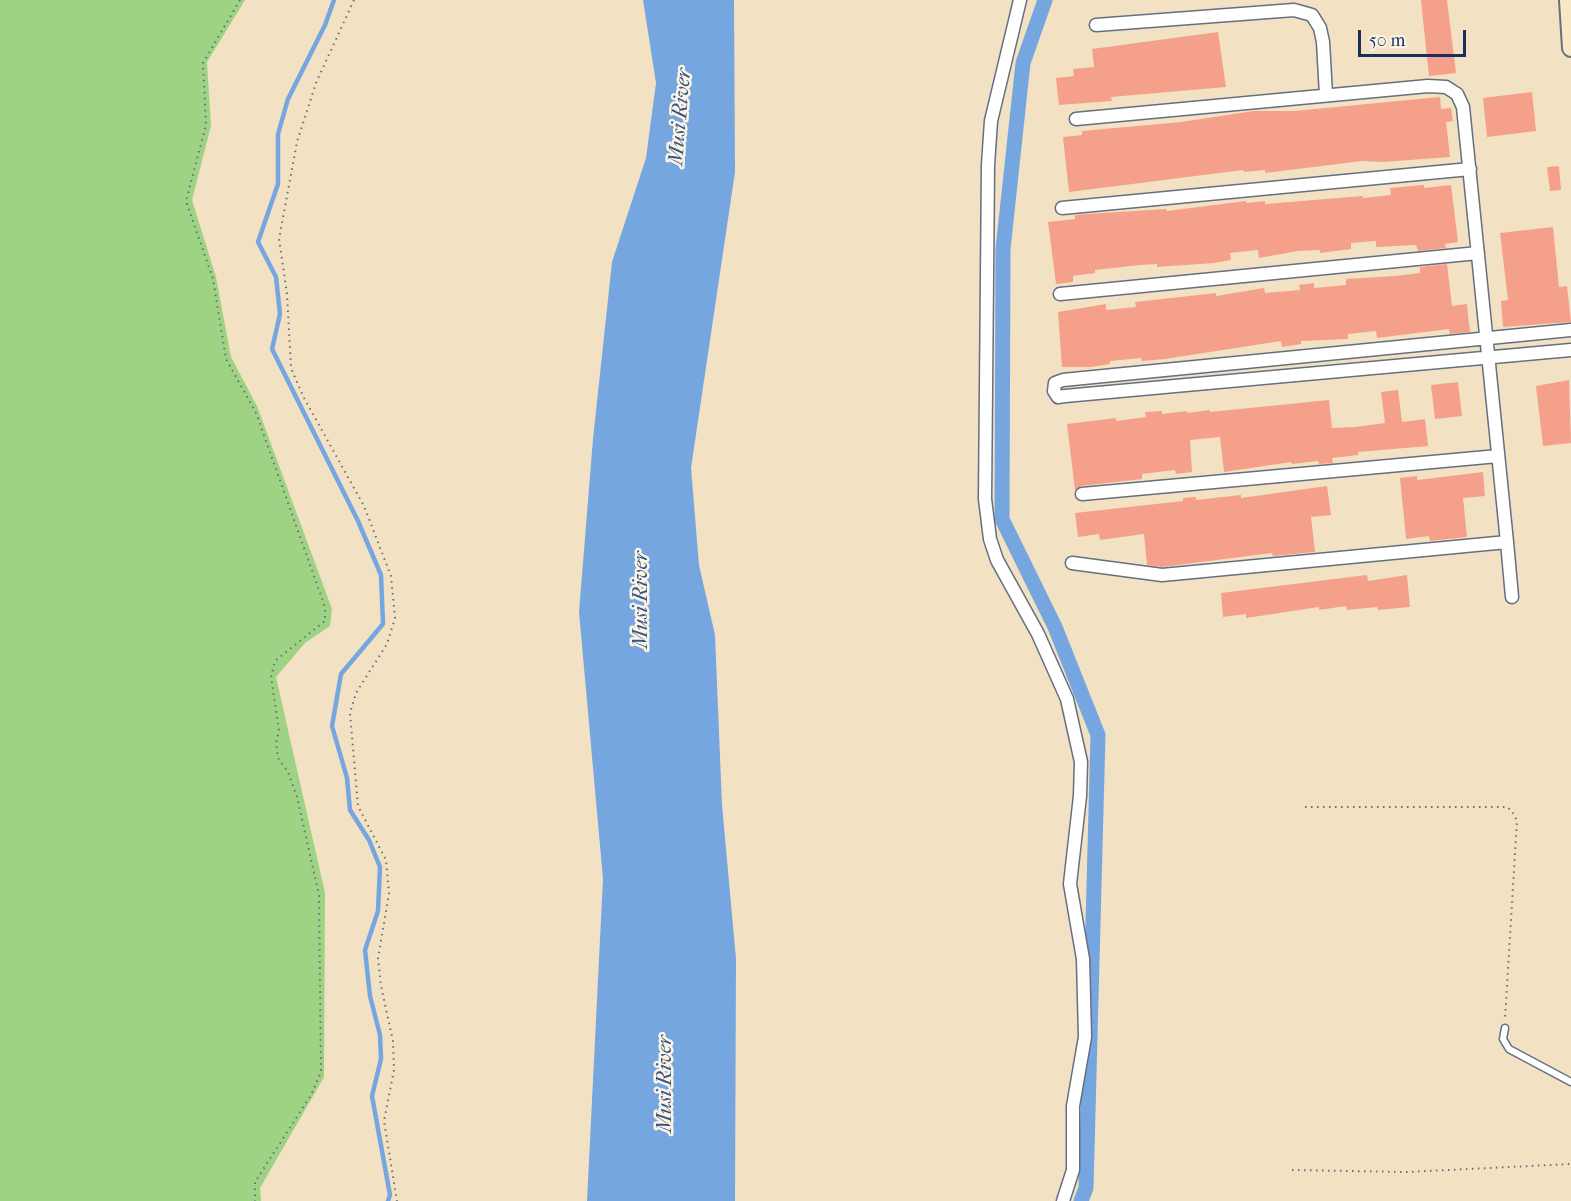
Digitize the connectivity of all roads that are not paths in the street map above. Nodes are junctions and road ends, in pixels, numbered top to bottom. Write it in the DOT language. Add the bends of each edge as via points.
graph roads {
  1 [pos="1020,0"];
  2 [pos="1568,0"];
  3 [pos="1096,26"];
  4 [pos="1571,48"];
  5 [pos="1326,95"];
  6 [pos="1076,119"];
  7 [pos="1470,169"];
  8 [pos="1062,208"];
  9 [pos="1478,253"];
  10 [pos="1060,294"];
  11 [pos="1571,330"];
  12 [pos="1487,339"];
  13 [pos="1571,350"];
  14 [pos="1488,357"];
  15 [pos="1498,456"];
  16 [pos="1082,494"];
  17 [pos="1507,542"];
  18 [pos="1072,563"];
  19 [pos="1512,597"];
  20 [pos="1505,1028"];
  21 [pos="1571,1082"];
  22 [pos="1063,1201"];
  1 -- 22 [label="street" via="991,121 986,211 985,499 997,560 1038,634 1067,699 1081,762 1070,884 1083,959 1085,1037 1073,1106 1073,1170"];
  2 -- 4 [label="street"];
  3 -- 5 [label="street" via="1294,10 1312,15 1323,42"];
  5 -- 6 [label="street"];
  5 -- 7 [label="street" via="1446,87 1457,94 1463,107"];
  7 -- 8 [label="street"];
  7 -- 9 [label="street"];
  9 -- 10 [label="street"];
  9 -- 12 [label="street"];
  11 -- 12 [label="street"];
  12 -- 14 [label="street"];
  12 -- 14 [label="street" via="1063,380 1056,383 1054,391 1065,396"];
  13 -- 14 [label="street"];
  14 -- 15 [label="street"];
  15 -- 16 [label="street"];
  15 -- 17 [label="street"];
  17 -- 18 [label="street" via="1162,575"];
  17 -- 19 [label="street"];
  20 -- 21 [label="lane" via="1503,1039 1509,1049"];
}
